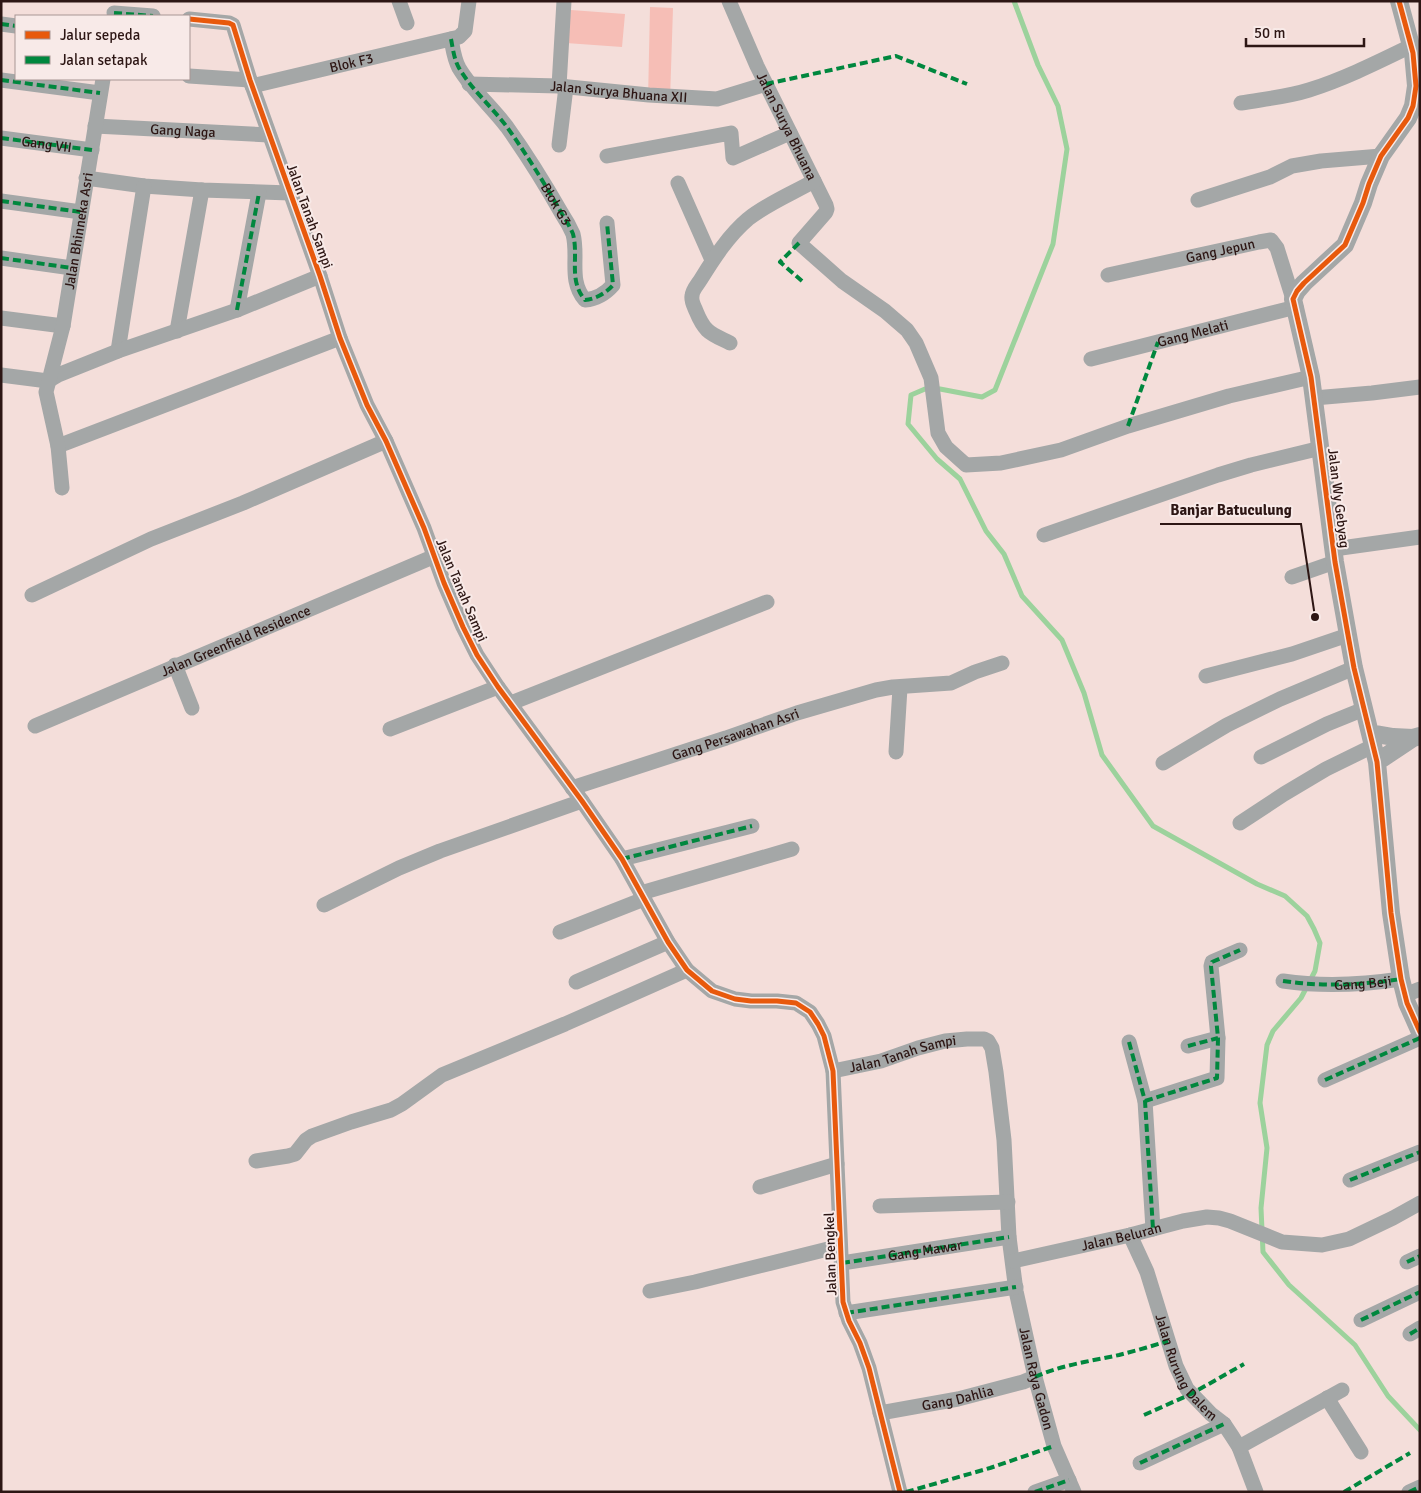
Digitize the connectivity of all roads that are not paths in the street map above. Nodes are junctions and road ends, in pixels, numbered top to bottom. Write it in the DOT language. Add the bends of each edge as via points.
graph roads {
  1 [pos="399,1"];
  2 [pos="469,1"];
  3 [pos="564,1"];
  4 [pos="729,1"];
  5 [pos="1399,1"];
  6 [pos="114,10"];
  7 [pos="146,15"];
  8 [pos="190,20"];
  9 [pos="407,23"];
  10 [pos="1,24"];
  11 [pos="15,26"];
  12 [pos="451,39"];
  13 [pos="1415,50"];
  14 [pos="190,76"];
  15 [pos="1,80"];
  16 [pos="251,83"];
  17 [pos="469,84"];
  18 [pos="766,84"];
  19 [pos="102,86"];
  20 [pos="563,87"];
  21 [pos="1241,103"];
  22 [pos="95,126"];
  23 [pos="790,133"];
  24 [pos="269,136"];
  25 [pos="1,138"];
  26 [pos="560,145"];
  27 [pos="92,150"];
  28 [pos="607,156"];
  29 [pos="1381,156"];
  30 [pos="86,178"];
  31 [pos="814,181"];
  32 [pos="678,183"];
  33 [pos="144,186"];
  34 [pos="202,190"];
  35 [pos="259,193"];
  36 [pos="290,193"];
  37 [pos="1198,200"];
  38 [pos="1,201"];
  39 [pos="80,212"];
  40 [pos="607,223"];
  41 [pos="1,258"];
  42 [pos="712,260"];
  43 [pos="72,268"];
  44 [pos="1108,275"];
  45 [pos="320,276"];
  46 [pos="1294,303"];
  47 [pos="237,310"];
  48 [pos="1,318"];
  49 [pos="63,326"];
  50 [pos="177,331"];
  51 [pos="340,338"];
  52 [pos="730,343"];
  53 [pos="118,351"];
  54 [pos="1091,359"];
  55 [pos="1,375"];
  56 [pos="1311,377"];
  57 [pos="48,381"];
  58 [pos="1420,387"];
  59 [pos="1314,398"];
  60 [pos="386,441"];
  61 [pos="58,446"];
  62 [pos="1321,448"];
  63 [pos="62,488"];
  64 [pos="1044,535"];
  65 [pos="1420,537"];
  66 [pos="435,556"];
  67 [pos="1335,556"];
  68 [pos="1292,576"];
  69 [pos="32,595"];
  70 [pos="767,602"];
  71 [pos="1348,635"];
  72 [pos="1002,663"];
  73 [pos="175,665"];
  74 [pos="1354,668"];
  75 [pos="1206,676"];
  76 [pos="498,687"];
  77 [pos="900,688"];
  78 [pos="511,703"];
  79 [pos="192,708"];
  80 [pos="1364,709"];
  81 [pos="35,726"];
  82 [pos="390,729"];
  83 [pos="1417,737"];
  84 [pos="1373,747"];
  85 [pos="896,752"];
  86 [pos="1262,757"];
  87 [pos="1163,763"];
  88 [pos="572,788"];
  89 [pos="582,800"];
  90 [pos="1240,823"];
  91 [pos="752,826"];
  92 [pos="792,849"];
  93 [pos="622,859"];
  94 [pos="642,896"];
  95 [pos="324,905"];
  96 [pos="560,932"];
  97 [pos="668,942"];
  98 [pos="1240,950"];
  99 [pos="688,970"];
  100 [pos="576,982"];
  101 [pos="1290,982"];
  102 [pos="1409,988"];
  103 [pos="1420,1032"];
  104 [pos="1218,1038"];
  105 [pos="1420,1038"];
  106 [pos="1129,1042"];
  107 [pos="1188,1046"];
  108 [pos="833,1071"];
  109 [pos="1326,1080"];
  110 [pos="1145,1101"];
  111 [pos="1420,1152"];
  112 [pos="256,1161"];
  113 [pos="837,1164"];
  114 [pos="1350,1180"];
  115 [pos="760,1186"];
  116 [pos="1008,1202"];
  117 [pos="1420,1203"];
  118 [pos="880,1206"];
  119 [pos="1153,1229"];
  120 [pos="1130,1235"];
  121 [pos="1009,1237"];
  122 [pos="840,1246"];
  123 [pos="1013,1262"];
  124 [pos="842,1263"];
  125 [pos="1016,1287"];
  126 [pos="650,1291"];
  127 [pos="1420,1292"];
  128 [pos="846,1313"];
  129 [pos="1361,1320"];
  130 [pos="1034,1377"];
  131 [pos="1342,1390"];
  132 [pos="1327,1398"];
  133 [pos="880,1413"];
  134 [pos="1224,1424"];
  135 [pos="1239,1448"];
  136 [pos="1361,1452"];
  137 [pos="1140,1463"];
  138 [pos="1071,1486"];
  139 [pos="1420,1487"];
  140 [pos="900,1492"];
  141 [pos="1035,1492"];
  142 [pos="1256,1492"];
  143 [pos="1409,1492"];
  1 -- 9 [label="street"];
  2 -- 12 [label="street" via="465,31"];
  3 -- 20 [label="street"];
  4 -- 18 [label="street, Jalan Surya Bhuana"];
  5 -- 13 [label="street"];
  6 -- 7 [label="street"];
  8 -- 16 [label="street, Jalan Tanah Sampi" via="233,25"];
  10 -- 11 [label="street"];
  12 -- 16 [label="street, Blok F3"];
  12 -- 17 [label="street, Blok G3" via="458,68"];
  13 -- 21 [label="street" via="1310,90"];
  13 -- 29 [label="street" via="1413,106"];
  14 -- 16 [label="street, Blok F3"];
  15 -- 19 [label="street"];
  16 -- 24 [label="street, Jalan Tanah Sampi"];
  17 -- 20 [label="street, Jalan Surya Bhuana XII"];
  17 -- 40 [label="street, Blok G3" via="505,125 569,225 573,234 575,278 586,300 608,291 613,285"];
  18 -- 20 [label="street, Jalan Surya Bhuana XII" via="717,99"];
  18 -- 23 [label="street, Jalan Surya Bhuana"];
  19 -- 22 [label="street, Jalan Bhinneka Asri"];
  20 -- 26 [label="street"];
  22 -- 24 [label="street, Gang Naga"];
  22 -- 27 [label="street, Jalan Bhinneka Asri"];
  23 -- 28 [label="street" via="733,158 731,133"];
  23 -- 31 [label="street, Jalan Surya Bhuana"];
  24 -- 36 [label="street, Jalan Tanah Sampi"];
  25 -- 27 [label="street, Gang VII"];
  27 -- 30 [label="street, Jalan Bhinneka Asri"];
  29 -- 37 [label="street" via="1292,166 1270,177"];
  29 -- 46 [label="street" via="1345,245 1304,282"];
  30 -- 33 [label="street"];
  30 -- 39 [label="street, Jalan Bhinneka Asri"];
  31 -- 42 [label="street" via="748,220"];
  31 -- 56 [label="street, Jalan Surya Bhuana" via="827,209 799,243 842,281 907,330 932,378 938,432 946,447 966,465 1001,463 1061,450 1229,396"];
  32 -- 42 [label="street"];
  33 -- 34 [label="street"];
  33 -- 53 [label="street"];
  34 -- 35 [label="street"];
  34 -- 50 [label="street"];
  35 -- 36 [label="street"];
  35 -- 47 [label="street"];
  36 -- 45 [label="street, Jalan Tanah Sampi"];
  38 -- 39 [label="street"];
  39 -- 43 [label="street, Jalan Bhinneka Asri"];
  41 -- 43 [label="street"];
  42 -- 52 [label="street" via="691,296 699,319 708,332"];
  43 -- 49 [label="street, Jalan Bhinneka Asri"];
  44 -- 46 [label="street, Gang Jepun" via="1271,240 1277,248"];
  45 -- 47 [label="street"];
  45 -- 51 [label="street, Jalan Tanah Sampi"];
  46 -- 54 [label="street, Gang Melati"];
  46 -- 56 [label="street, Jalan Wy Gebyag"];
  47 -- 50 [label="street"];
  48 -- 49 [label="street"];
  49 -- 57 [label="street, Jalan Bhinneka Asri"];
  50 -- 53 [label="street"];
  51 -- 60 [label="street, Jalan Tanah Sampi"];
  51 -- 61 [label="street"];
  53 -- 57 [label="street"];
  55 -- 57 [label="street"];
  56 -- 59 [label="street, Jalan Wy Gebyag"];
  57 -- 61 [label="street, Jalan Bhinneka Asri" via="46,392"];
  58 -- 59 [label="street"];
  59 -- 62 [label="street, Jalan Wy Gebyag"];
  60 -- 66 [label="street, Jalan Tanah Sampi"];
  60 -- 69 [label="street" via="151,539"];
  61 -- 63 [label="street, Jalan Bhinneka Asri"];
  62 -- 64 [label="street" via="1218,475"];
  62 -- 67 [label="street, Jalan Wy Gebyag"];
  65 -- 67 [label="street"];
  66 -- 73 [label="street, Jalan Greenfield Residence"];
  66 -- 76 [label="street, Jalan Tanah Sampi" via="463,627"];
  67 -- 68 [label="street"];
  67 -- 71 [label="street, Jalan Wy Gebyag"];
  70 -- 78 [label="street"];
  71 -- 74 [label="street, Jalan Wy Gebyag"];
  71 -- 75 [label="street" via="1292,654"];
  72 -- 77 [label="street, Gang Persawahan Asri" via="951,683"];
  73 -- 79 [label="street"];
  73 -- 81 [label="street, Jalan Greenfield Residence"];
  74 -- 80 [label="street, Jalan Wy Gebyag"];
  74 -- 87 [label="street" via="1280,698 1202,738"];
  76 -- 78 [label="street, Jalan Tanah Sampi"];
  76 -- 82 [label="street"];
  77 -- 85 [label="street"];
  77 -- 88 [label="street, Gang Persawahan Asri" via="876,690 797,713"];
  78 -- 88 [label="street, Jalan Tanah Sampi"];
  80 -- 84 [label="street, Jalan Wy Gebyag"];
  80 -- 86 [label="street"];
  83 -- 84 [label="street"];
  83 -- 84 [label="street" via="1393,737"];
  84 -- 90 [label="street" via="1326,769"];
  84 -- 102 [label="street, Jalan Wy Gebyag" via="1391,913"];
  88 -- 89 [label="street, Jalan Tanah Sampi"];
  89 -- 93 [label="street, Jalan Tanah Sampi"];
  89 -- 95 [label="street" via="440,851"];
  91 -- 93 [label="street"];
  92 -- 94 [label="street"];
  93 -- 94 [label="street, Jalan Tanah Sampi"];
  94 -- 96 [label="street"];
  94 -- 97 [label="street, Jalan Tanah Sampi"];
  97 -- 99 [label="street, Jalan Tanah Sampi"];
  97 -- 100 [label="street"];
  98 -- 104 [label="street" via="1212,962"];
  99 -- 108 [label="street, Jalan Tanah Sampi" via="712,990 735,999 796,1003 810,1012 824,1036"];
  99 -- 112 [label="street" via="442,1075 391,1110 312,1136 295,1154"];
  101 -- 102 [label="street, Gang Beji"];
  102 -- 103 [label="street, Jalan Wy Gebyag" via="1407,1003"];
  104 -- 107 [label="street"];
  104 -- 110 [label="street" via="1217,1078"];
  105 -- 109 [label="street"];
  106 -- 110 [label="street"];
  108 -- 113 [label="street, Jalan Bengkel"];
  108 -- 116 [label="street, Jalan Tanah Sampi" via="880,1061 945,1041 976,1038 988,1041 996,1072"];
  110 -- 119 [label="street"];
  111 -- 114 [label="street"];
  113 -- 115 [label="street"];
  113 -- 122 [label="street, Jalan Bengkel"];
  116 -- 118 [label="street"];
  116 -- 121 [label="street, Jalan Tanah Sampi"];
  117 -- 119 [label="street, Jalan Beluran" via="1349,1239 1322,1245 1282,1242 1219,1218 1183,1221"];
  119 -- 120 [label="street, Jalan Beluran"];
  120 -- 123 [label="street, Jalan Beluran"];
  120 -- 134 [label="street, Jalan Rurung Dalem" via="1147,1272 1176,1366 1187,1389"];
  121 -- 123 [label="street, Jalan Tanah Sampi"];
  121 -- 124 [label="street, Gang Mawar"];
  122 -- 124 [label="street, Jalan Bengkel"];
  122 -- 126 [label="street"];
  123 -- 125 [label="street, Jalan Raya Gadon"];
  124 -- 128 [label="street, Jalan Bengkel"];
  125 -- 128 [label="street"];
  125 -- 130 [label="street, Jalan Raya Gadon"];
  127 -- 129 [label="street"];
  128 -- 133 [label="street, Jalan Bengkel" via="869,1368"];
  130 -- 133 [label="street, Gang Dahlia" via="958,1399"];
  130 -- 138 [label="street, Jalan Raya Gadon" via="1054,1446"];
  131 -- 132 [label="street"];
  132 -- 135 [label="street"];
  132 -- 136 [label="street"];
  133 -- 140 [label="street, Jalan Bengkel"];
  134 -- 135 [label="street, Jalan Rurung Dalem"];
  134 -- 137 [label="street"];
  135 -- 142 [label="street, Jalan Rurung Dalem"];
  138 -- 141 [label="street"];
  139 -- 143 [label="street"];
}
